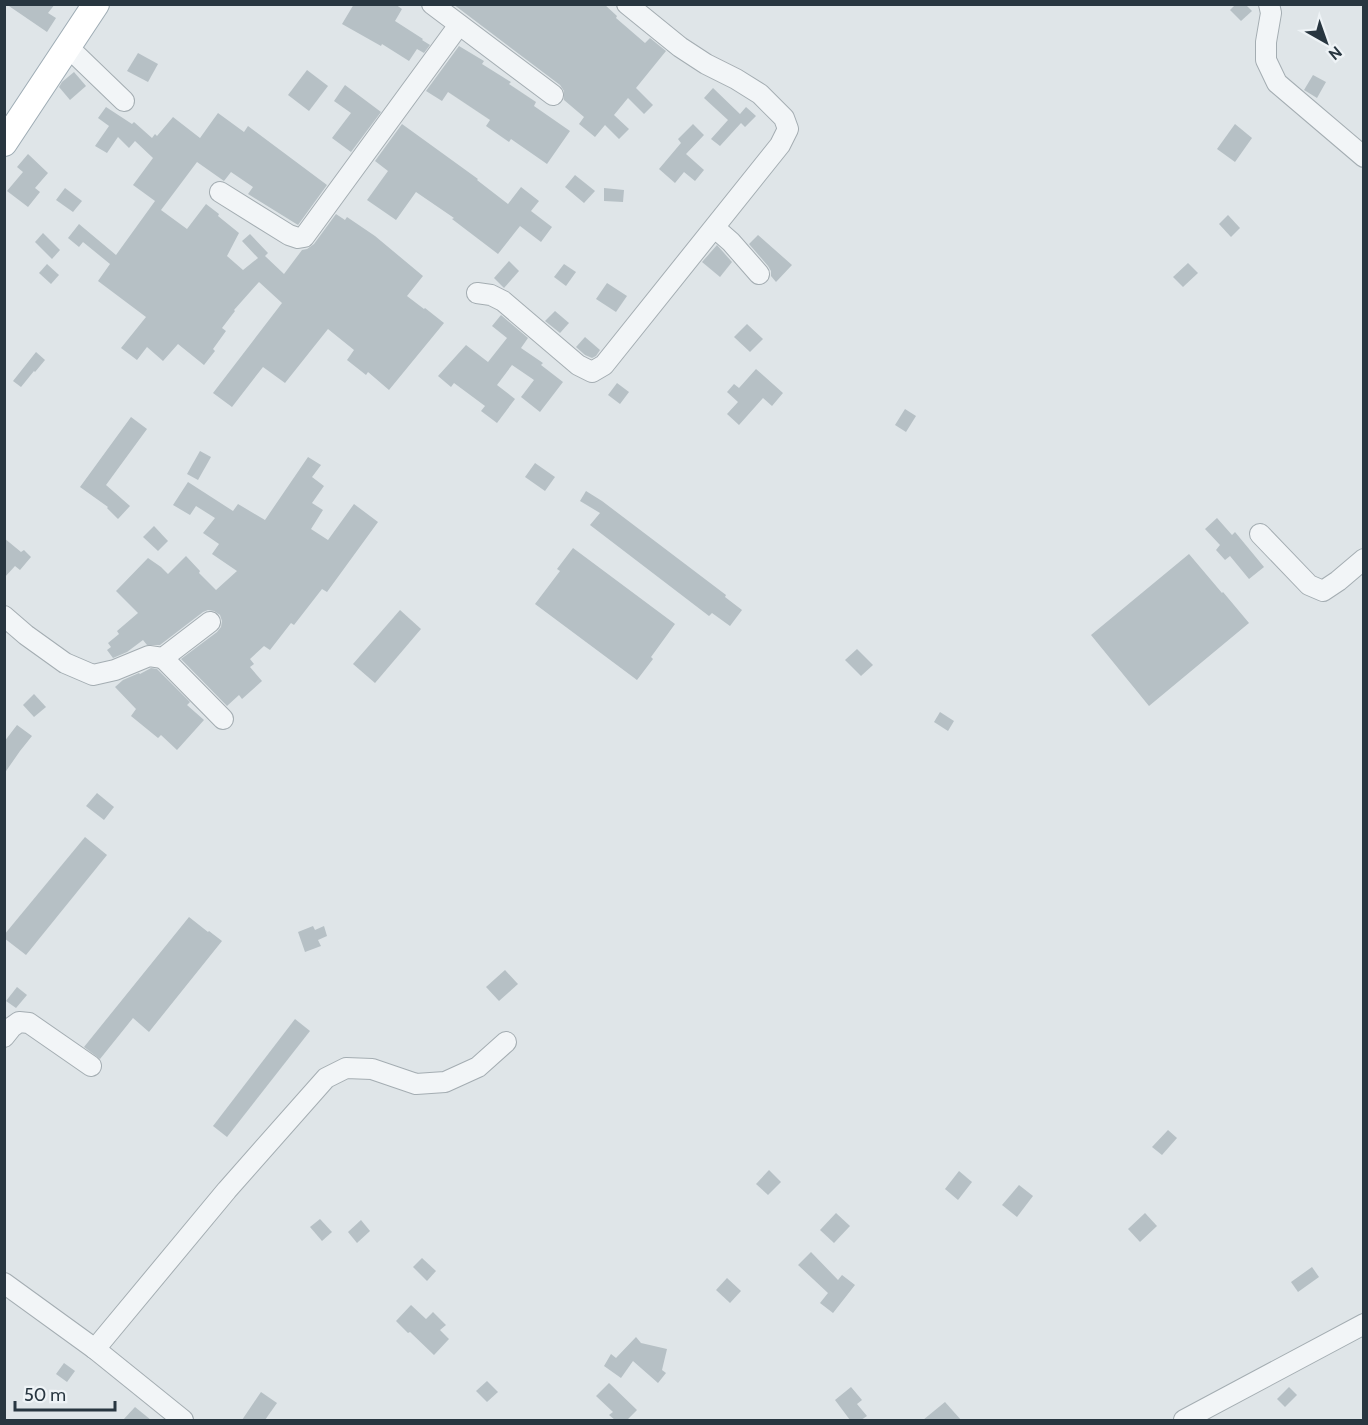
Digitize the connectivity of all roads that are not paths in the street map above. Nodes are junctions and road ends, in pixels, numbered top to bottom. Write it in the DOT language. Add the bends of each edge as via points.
graph roads {
  1 [pos="96,4"];
  2 [pos="432,4"];
  3 [pos="627,4"];
  4 [pos="1269,4"];
  5 [pos="459,25"];
  6 [pos="68,46"];
  7 [pos="552,95"];
  8 [pos="124,101"];
  9 [pos="4,143"];
  10 [pos="1364,157"];
  11 [pos="220,192"];
  12 [pos="715,228"];
  13 [pos="759,274"];
  14 [pos="477,293"];
  15 [pos="1260,534"];
  16 [pos="1364,559"];
  17 [pos="4,616"];
  18 [pos="210,622"];
  19 [pos="164,658"];
  20 [pos="222,719"];
  21 [pos="4,1037"];
  22 [pos="506,1042"];
  23 [pos="91,1066"];
  24 [pos="4,1282"];
  25 [pos="1364,1324"];
  26 [pos="95,1349"];
  27 [pos="183,1420"];
  28 [pos="1184,1420"];
  1 -- 6 [label="main road"];
  2 -- 5 [label="street"];
  3 -- 12 [label="street" via="680,47 760,94 784,118 788,129 780,145"];
  4 -- 10 [label="street" via="1266,60 1277,83"];
  5 -- 7 [label="street"];
  5 -- 11 [label="street" via="304,237 289,235"];
  6 -- 8 [label="street"];
  6 -- 9 [label="main road"];
  12 -- 13 [label="street"];
  12 -- 14 [label="street" via="604,365 592,372 578,365 503,301"];
  15 -- 16 [label="street" via="1309,585 1323,591"];
  17 -- 19 [label="street" via="65,663 93,675 149,656"];
  18 -- 19 [label="street"];
  19 -- 20 [label="street"];
  21 -- 23 [label="street" via="19,1022 29,1023"];
  22 -- 26 [label="street" via="478,1068 445,1082 416,1084 372,1069 346,1068 326,1078"];
  24 -- 26 [label="street"];
  25 -- 28 [label="street"];
  26 -- 27 [label="street"];
}
